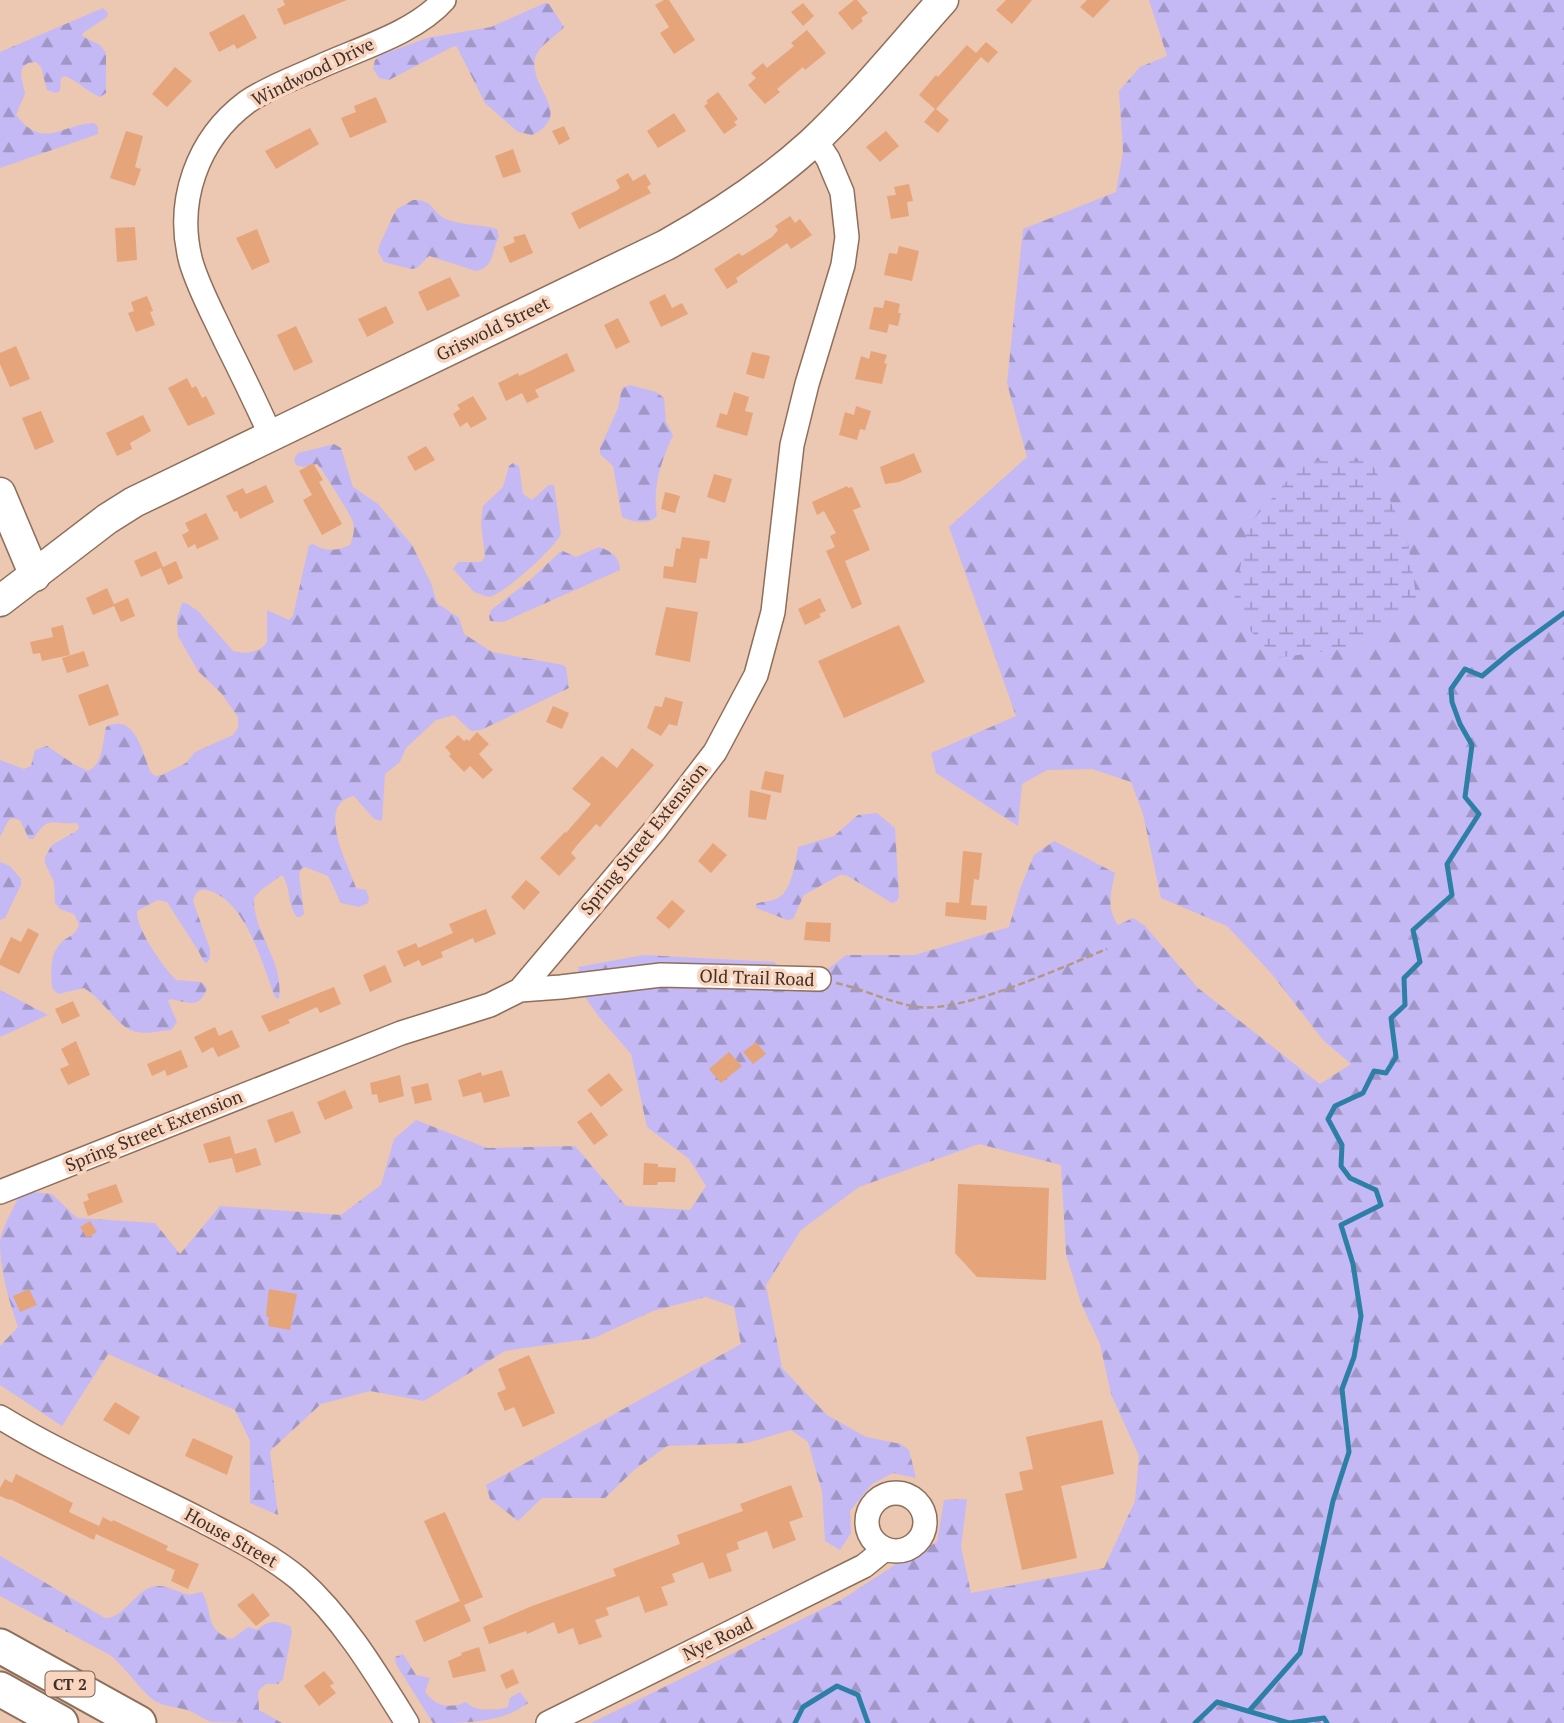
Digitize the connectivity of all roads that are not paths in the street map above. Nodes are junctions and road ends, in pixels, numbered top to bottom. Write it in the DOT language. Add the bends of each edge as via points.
graph roads {
  1 [pos="444,0"];
  2 [pos="943,0"];
  3 [pos="815,139"];
  4 [pos="271,436"];
  5 [pos="0,493"];
  6 [pos="35,576"];
  7 [pos="0,601"];
  8 [pos="819,979"];
  9 [pos="520,990"];
  10 [pos="0,1192"];
  11 [pos="0,1418"];
  12 [pos="885,1549"];
  13 [pos="0,1646"];
  14 [pos="0,1689"];
  15 [pos="29,1706"];
  16 [pos="61,1723"];
  17 [pos="71,1723"];
  18 [pos="139,1723"];
  19 [pos="407,1723"];
  20 [pos="548,1723"];
  1 -- 4 [label="street, Windwood Drive" via="416,24 248,102 222,125 194,172 186,208 191,260"];
  2 -- 3 [label="main road, Griswold Street"];
  3 -- 4 [label="main road, Griswold Street" via="743,197 666,245"];
  3 -- 9 [label="street, Spring Street Extension" via="842,192 847,237 844,265 792,445 773,612 756,675 715,752"];
  4 -- 6 [label="main road, Griswold Street" via="120,510"];
  5 -- 6 [label="main road"];
  6 -- 7 [label="main road, Griswold Street"];
  8 -- 9 [label="street, Old Trail Road" via="661,975"];
  9 -- 10 [label="street, Spring Street Extension"];
  11 -- 19 [label="street, House Street" via="284,1568 343,1629"];
  12 -- 20 [label="street, Nye Road" via="864,1566"];
  13 -- 18 [label="highway, CT 2"];
  14 -- 15 [label="highway, CT 2"];
  15 -- 16 [label="highway, CT 2"];
  15 -- 17 [label="highway"];
}
